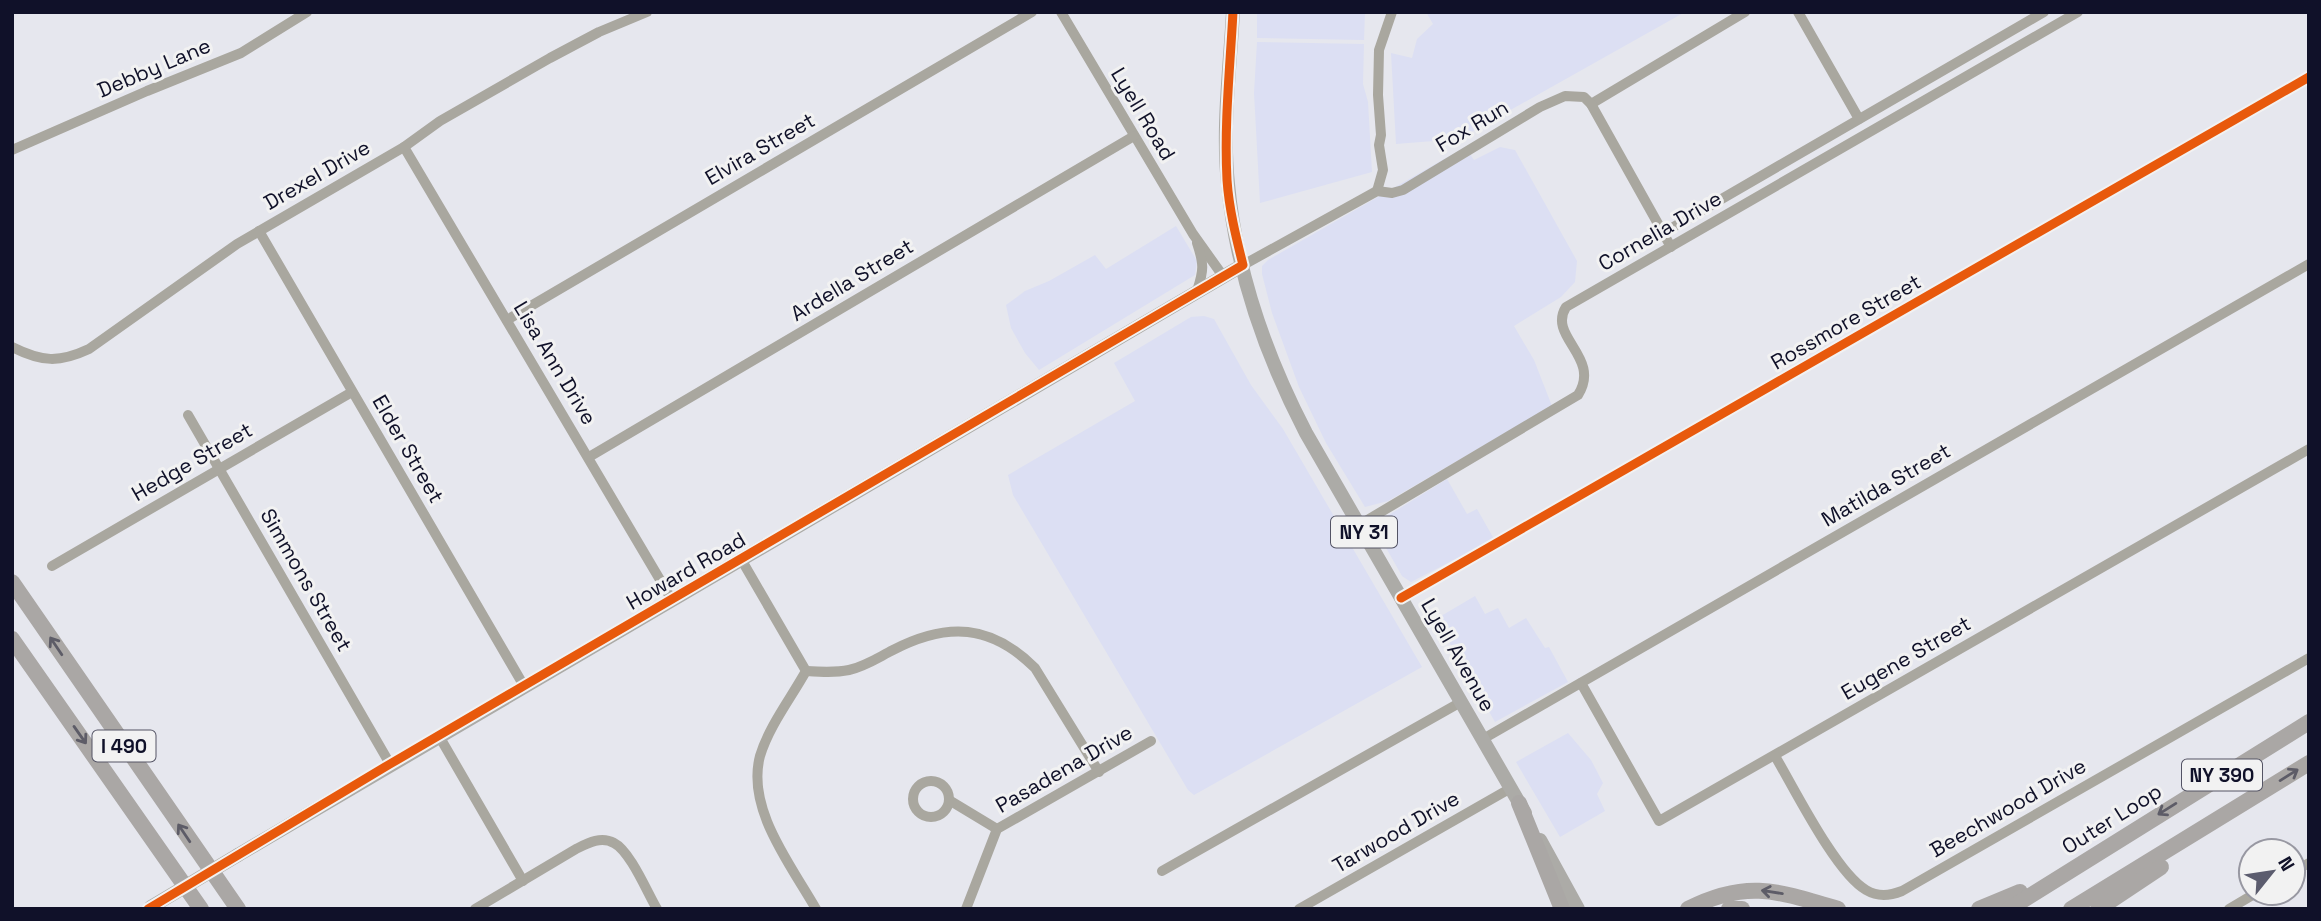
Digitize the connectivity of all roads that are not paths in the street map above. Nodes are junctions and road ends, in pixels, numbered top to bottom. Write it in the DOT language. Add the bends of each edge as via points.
graph roads {
  1 [pos="307,12"];
  2 [pos="647,12"];
  3 [pos="1032,12"];
  4 [pos="1061,12"];
  5 [pos="1233,12"];
  6 [pos="1392,12"];
  7 [pos="1745,12"];
  8 [pos="1798,12"];
  9 [pos="2044,12"];
  10 [pos="2078,12"];
  11 [pos="2309,77"];
  12 [pos="1591,104"];
  13 [pos="1859,119"];
  14 [pos="1134,136"];
  15 [pos="404,146"];
  16 [pos="12,150"];
  17 [pos="1377,191"];
  18 [pos="259,230"];
  19 [pos="1663,233"];
  20 [pos="1193,234"];
  21 [pos="1671,247"];
  22 [pos="2309,264"];
  23 [pos="1243,265"];
  24 [pos="1223,276"];
  25 [pos="1197,291"];
  26 [pos="507,320"];
  27 [pos="12,347"];
  28 [pos="352,392"];
  29 [pos="188,415"];
  30 [pos="2309,449"];
  31 [pos="589,457"];
  32 [pos="219,469"];
  33 [pos="1359,525"];
  34 [pos="741,559"];
  35 [pos="52,566"];
  36 [pos="12,582"];
  37 [pos="1401,598"];
  38 [pos="672,600"];
  39 [pos="12,639"];
  40 [pos="2309,658"];
  41 [pos="806,671"];
  42 [pos="1581,683"];
  43 [pos="524,686"];
  44 [pos="1461,702"];
  45 [pos="2309,722"];
  46 [pos="439,736"];
  47 [pos="1483,739"];
  48 [pos="1151,741"];
  49 [pos="1775,755"];
  50 [pos="2309,763"];
  51 [pos="390,764"];
  52 [pos="1099,772"];
  53 [pos="1511,788"];
  54 [pos="949,800"];
  55 [pos="1519,803"];
  56 [pos="997,829"];
  57 [pos="2136,829"];
  58 [pos="2190,838"];
  59 [pos="1162,871"];
  60 [pos="523,881"];
  61 [pos="481,907"];
  62 [pos="150,908"];
  63 [pos="201,909"];
  64 [pos="238,909"];
  65 [pos="657,909"];
  66 [pos="816,909"];
  67 [pos="966,909"];
  68 [pos="1300,909"];
  69 [pos="1562,909"];
  70 [pos="1578,909"];
  71 [pos="1688,909"];
  72 [pos="1728,909"];
  73 [pos="1742,909"];
  74 [pos="1838,909"];
  75 [pos="1979,909"];
  76 [pos="2009,909"];
  77 [pos="2071,909"];
  78 [pos="2098,909"];
  1 -- 16 [label="street, Debby Lane" via="241,53"];
  2 -- 15 [label="street, Drexel Drive" via="550,58"];
  3 -- 26 [label="street, Elvira Street"];
  4 -- 14 [label="street, Lyell Road"];
  5 -- 23 [label="main road, NY 31" via="1227,182"];
  6 -- 17 [label="street" via="1379,50 1379,145 1384,170"];
  7 -- 12 [label="street"];
  8 -- 13 [label="street"];
  9 -- 13 [label="street"];
  10 -- 21 [label="street, Cornelia Drive"];
  11 -- 37 [label="street, Rossmore Street"];
  12 -- 17 [label="street, Fox Run" via="1584,97 1564,96 1403,190"];
  12 -- 19 [label="street"];
  13 -- 19 [label="street"];
  14 -- 20 [label="street, Lyell Road"];
  14 -- 31 [label="street, Ardella Street"];
  15 -- 18 [label="street, Drexel Drive"];
  15 -- 26 [label="street, Lisa Ann Drive"];
  17 -- 23 [label="street, Fox Run"];
  18 -- 27 [label="street, Drexel Drive" via="89,349 56,360"];
  18 -- 28 [label="street, Elder Street"];
  19 -- 21 [label="street"];
  20 -- 24 [label="street, Lyell Road"];
  20 -- 25 [label="street, Lyell Road" via="1203,261"];
  21 -- 33 [label="street, Cornelia Drive" via="1566,307 1560,324 1585,369 1578,395"];
  22 -- 42 [label="street, Matilda Street"];
  23 -- 24 [label="main road, Howard Road"];
  23 -- 33 [label="main road, Lyell Avenue / NY 31" via="1264,337 1288,396"];
  24 -- 25 [label="main road, Howard Road"];
  25 -- 34 [label="main road, Howard Road"];
  26 -- 31 [label="street, Lisa Ann Drive"];
  28 -- 32 [label="street, Hedge Street"];
  28 -- 43 [label="street, Elder Street"];
  29 -- 32 [label="street, Simmons Street"];
  30 -- 49 [label="street, Eugene Street"];
  31 -- 38 [label="street, Lisa Ann Drive"];
  32 -- 35 [label="street, Hedge Street"];
  32 -- 51 [label="street, Simmons Street"];
  33 -- 37 [label="main road, Lyell Avenue / NY 31"];
  34 -- 38 [label="main road, Howard Road"];
  34 -- 41 [label="street"];
  64 -- 36 [label="highway, I 490, one-way"];
  37 -- 44 [label="main road, Lyell Avenue / NY 31"];
  38 -- 43 [label="main road, Howard Road"];
  39 -- 63 [label="highway, I 490, one-way"];
  40 -- 49 [label="street, Beechwood Drive" via="1891,896 1866,890 1845,873"];
  41 -- 52 [label="street" via="848,670 945,631 991,637 1035,668"];
  41 -- 66 [label="street" via="765,743 757,790 766,820"];
  42 -- 47 [label="street, Matilda Street"];
  42 -- 49 [label="street, Eugene Street" via="1659,821"];
  43 -- 46 [label="main road, Howard Road"];
  44 -- 47 [label="main road, Lyell Avenue / NY 31"];
  44 -- 59 [label="street"];
  45 -- 57 [label="highway, Outer Loop / NY 390, one-way"];
  46 -- 51 [label="main road, Howard Road"];
  46 -- 60 [label="street"];
  47 -- 53 [label="main road, Lyell Avenue / NY 31"];
  48 -- 52 [label="street, Pasadena Drive"];
  58 -- 50 [label="highway, NY 390, one-way"];
  51 -- 62 [label="main road, Howard Road, bridge"];
  52 -- 56 [label="street, Pasadena Drive"];
  53 -- 55 [label="main road, Lyell Avenue / NY 31"];
  53 -- 68 [label="street, Tarwood Drive"];
  54 -- 56 [label="street"];
  55 -- 69 [label="highway"];
  55 -- 70 [label="main road, Lyell Avenue / NY 31"];
  56 -- 67 [label="street, Pasadena Drive"];
  57 -- 75 [label="highway"];
  57 -- 76 [label="highway, Outer Loop / NY 390"];
  58 -- 77 [label="highway, NY 390"];
  58 -- 78 [label="highway" via="2160,867"];
  60 -- 61 [label="street"];
  60 -- 65 [label="street" via="576,849 605,840 626,854"];
  74 -- 71 [label="highway, one-way" via="1765,890 1725,894"];
  72 -- 73 [label="highway"];
}
